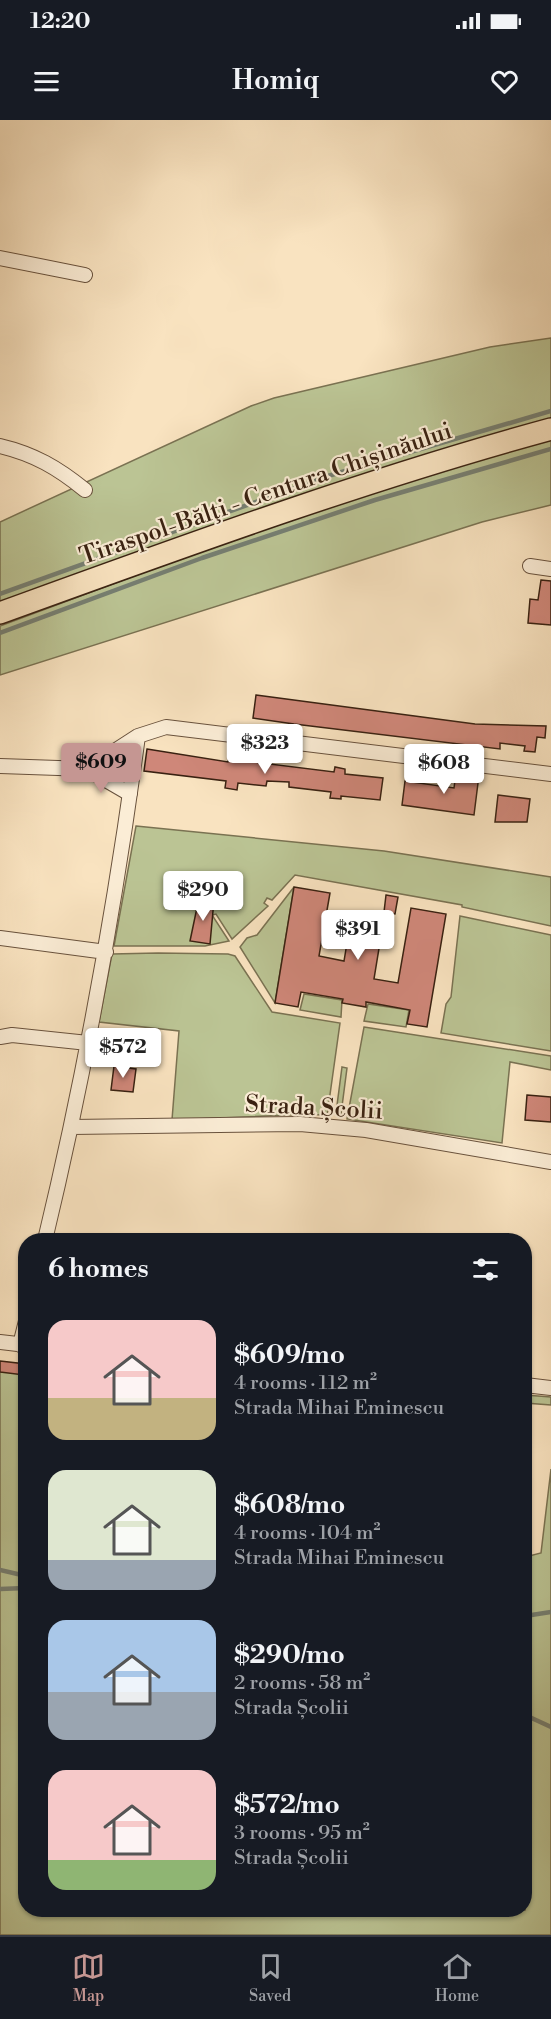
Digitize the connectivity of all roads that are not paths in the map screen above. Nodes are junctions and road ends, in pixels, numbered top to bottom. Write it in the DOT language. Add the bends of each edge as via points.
graph roads {
  1 [pos="0,258"];
  2 [pos="85,275"];
  3 [pos="551,429"];
  4 [pos="0,446"];
  5 [pos="85,490"];
  6 [pos="530,567"];
  7 [pos="551,569"];
  8 [pos="0,613"];
  9 [pos="138,736"];
  10 [pos="0,766"];
  11 [pos="87,769"];
  12 [pos="551,774"];
  13 [pos="130,794"];
  14 [pos="0,938"];
  15 [pos="106,952"];
  16 [pos="0,1037"];
  17 [pos="88,1043"];
  18 [pos="72,1127"];
  19 [pos="551,1162"];
  20 [pos="47,1233"];
  21 [pos="0,1342"];
  22 [pos="18,1344"];
  23 [pos="532,1386"];
  24 [pos="551,1388"];
  1 -- 2 [label="street"];
  3 -- 8 [label="highway, Tiraspol-Bălţi - Centura Chișinăului" via="285,510"];
  4 -- 5 [label="street" via="26,452 59,469"];
  6 -- 7 [label="street"];
  9 -- 11 [label="street"];
  9 -- 12 [label="street" via="150,730 177,727"];
  9 -- 13 [label="street"];
  10 -- 11 [label="street"];
  11 -- 13 [label="street"];
  13 -- 15 [label="street"];
  14 -- 15 [label="street"];
  15 -- 17 [label="street"];
  16 -- 17 [label="street"];
  17 -- 18 [label="street"];
  18 -- 19 [label="street, Strada Școlii" via="300,1124 366,1130"];
  18 -- 20 [label="street"];
  21 -- 22 [label="street"];
  23 -- 24 [label="street"];
}
